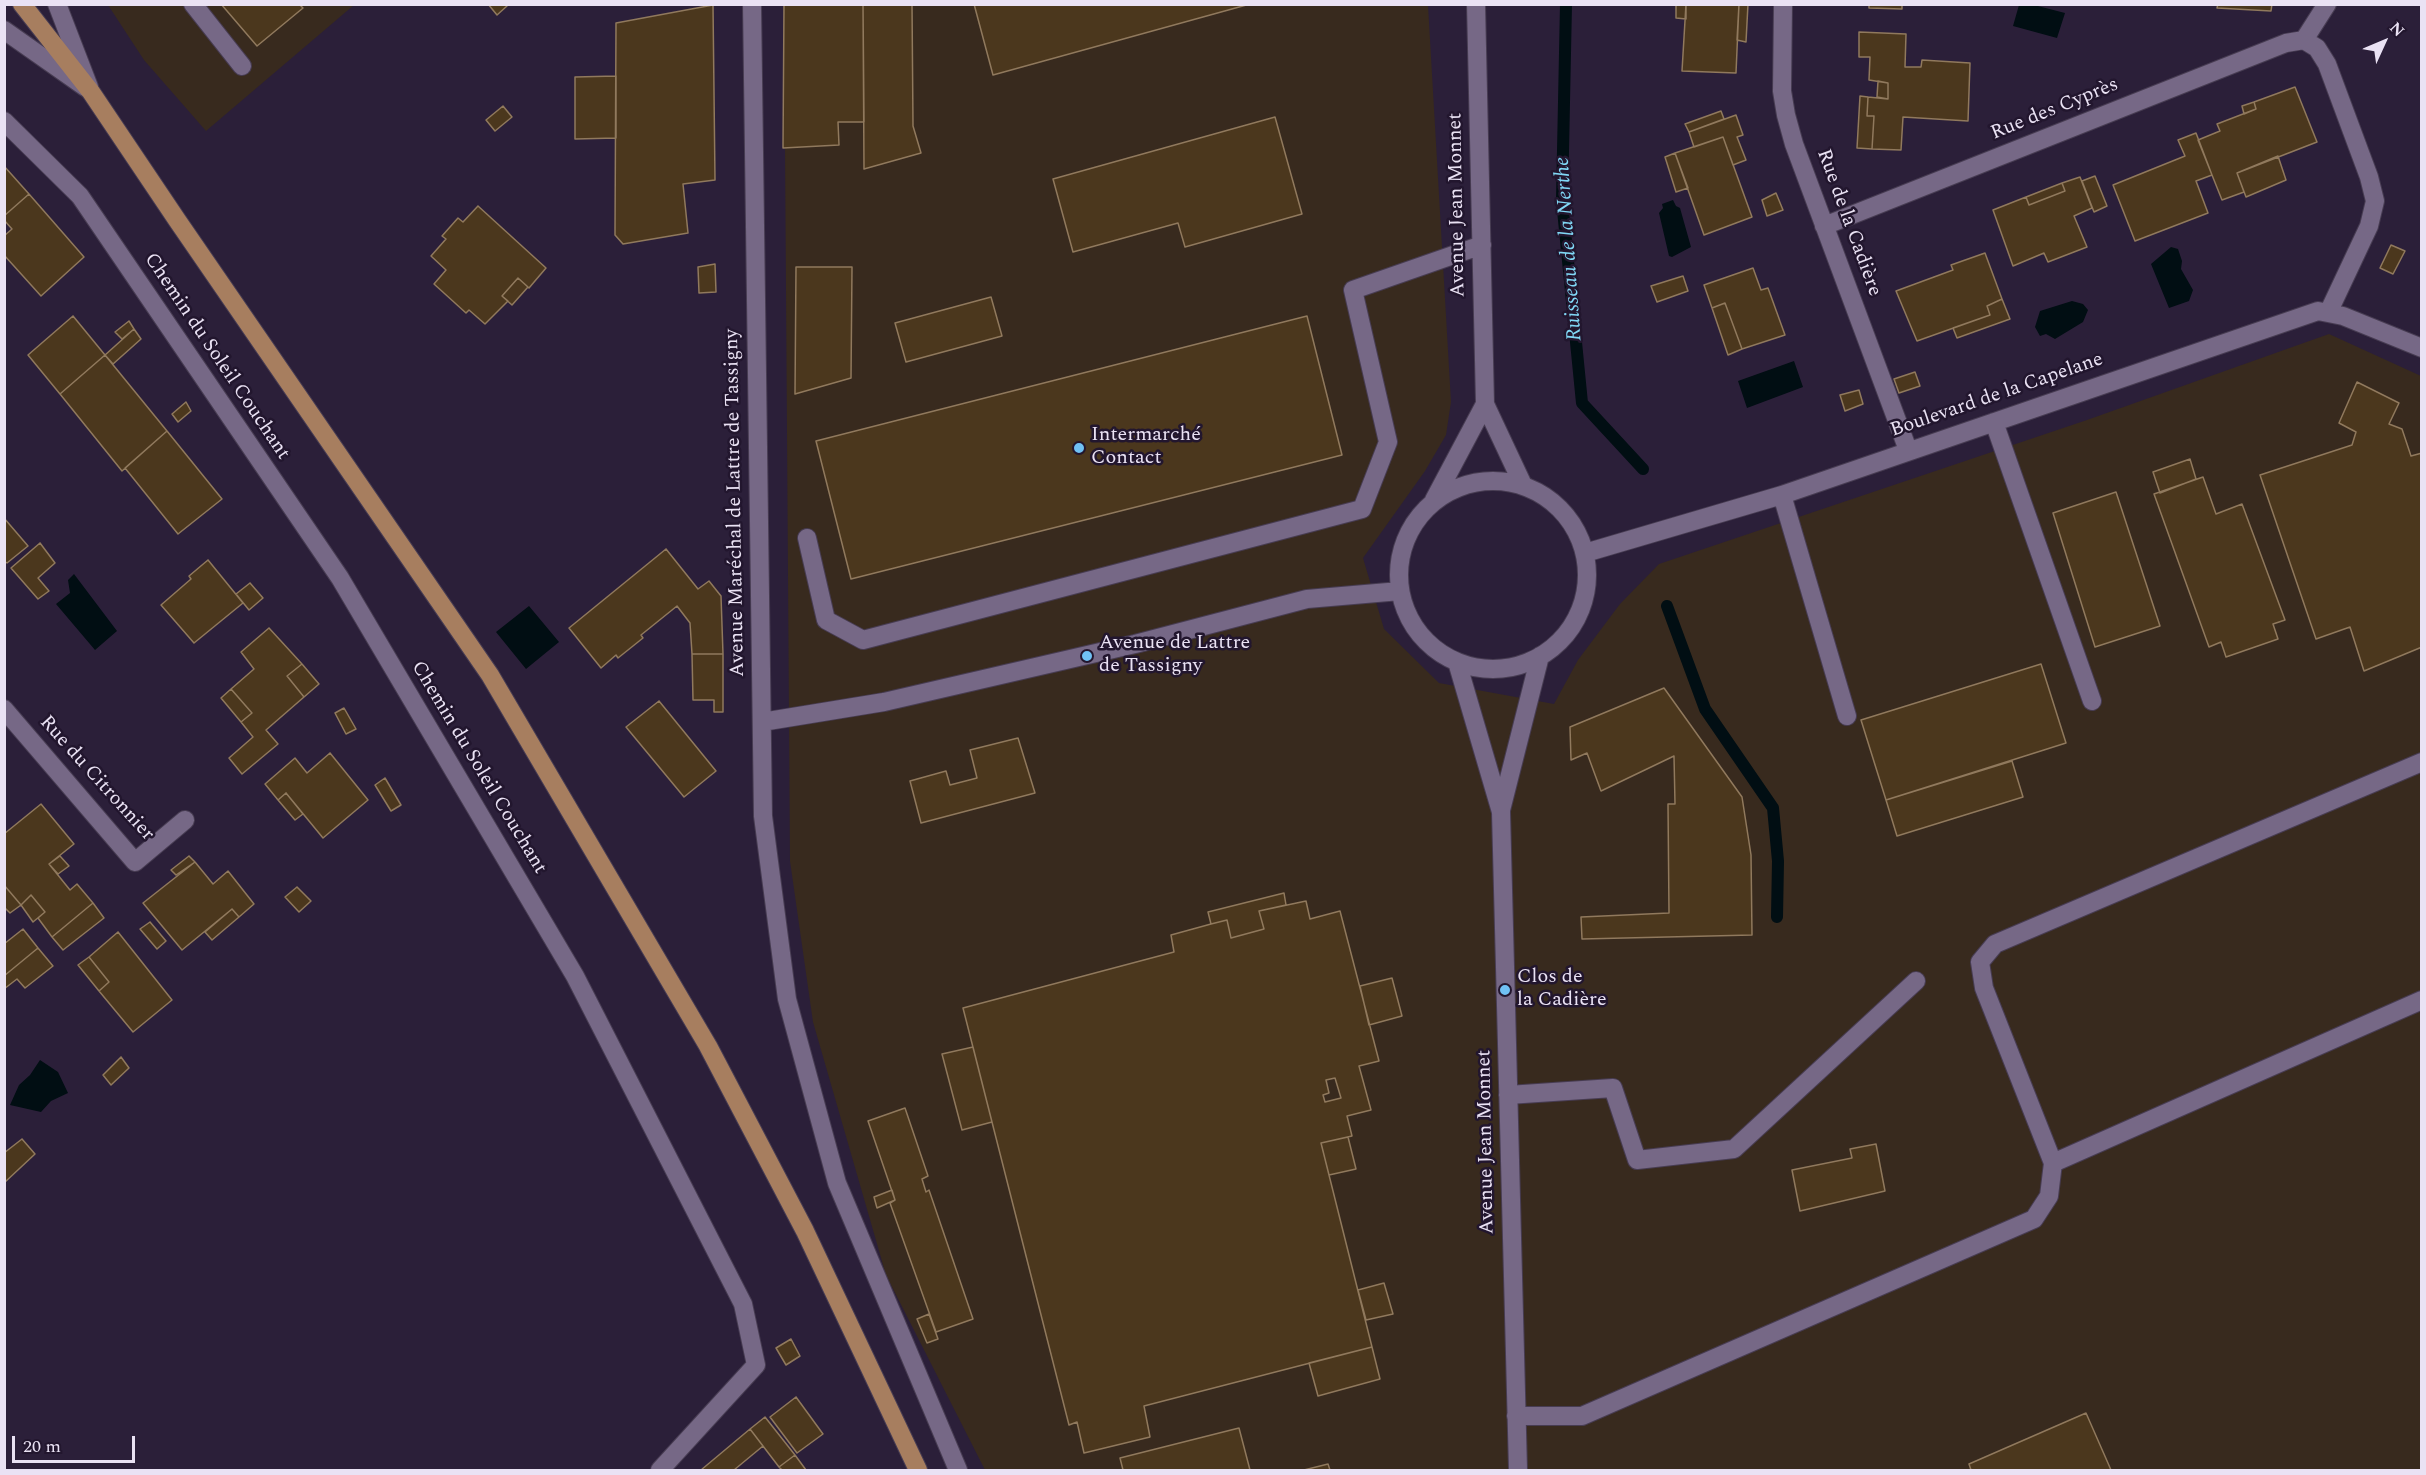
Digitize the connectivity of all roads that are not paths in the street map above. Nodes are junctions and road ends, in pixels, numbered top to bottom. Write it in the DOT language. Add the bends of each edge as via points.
graph roads {
  1 [pos="22,4"];
  2 [pos="57,4"];
  3 [pos="193,4"];
  4 [pos="752,4"];
  5 [pos="1476,4"];
  6 [pos="1783,4"];
  7 [pos="2327,4"];
  8 [pos="4,30"];
  9 [pos="2304,40"];
  10 [pos="242,66"];
  11 [pos="91,92"];
  12 [pos="4,121"];
  13 [pos="1824,226"];
  14 [pos="1482,245"];
  15 [pos="2329,311"];
  16 [pos="2421,348"];
  17 [pos="1485,404"];
  18 [pos="1994,422"];
  19 [pos="1908,450"];
  20 [pos="1523,485"];
  21 [pos="1782,495"];
  22 [pos="1434,500"];
  23 [pos="807,538"];
  24 [pos="1585,553"];
  25 [pos="1400,591"];
  26 [pos="1540,656"];
  27 [pos="1457,662"];
  28 [pos="2092,701"];
  29 [pos="4,709"];
  30 [pos="1847,716"];
  31 [pos="762,722"];
  32 [pos="2421,762"];
  33 [pos="1501,812"];
  34 [pos="185,820"];
  35 [pos="1916,981"];
  36 [pos="2421,1000"];
  37 [pos="1508,1095"];
  38 [pos="2053,1163"];
  39 [pos="1516,1416"];
  40 [pos="660,1470"];
  41 [pos="918,1470"];
  42 [pos="958,1470"];
  43 [pos="1518,1470"];
  1 -- 11 [label="main road"];
  2 -- 11 [label="street"];
  3 -- 10 [label="street"];
  4 -- 31 [label="street, Avenue Maréchal de Lattre de Tassigny"];
  5 -- 14 [label="street, Avenue Jean Monnet"];
  6 -- 13 [label="street, Rue de la Cadière" via="1782,91 1786,115"];
  7 -- 9 [label="street"];
  8 -- 11 [label="street"];
  9 -- 13 [label="street, Rue des Cyprès" via="2286,43"];
  9 -- 15 [label="street" via="2317,48 2327,64 2375,201 2369,226"];
  11 -- 41 [label="main road" via="490,675 708,1046 805,1231"];
  12 -- 40 [label="street, Chemin du Soleil Couchant" via="80,196 340,578 575,976 743,1305 756,1365"];
  13 -- 19 [label="street, Rue de la Cadière"];
  14 -- 17 [label="street, Avenue Jean Monnet"];
  14 -- 23 [label="street" via="1353,290 1388,442 1362,509 863,640 826,620"];
  15 -- 16 [label="street"];
  15 -- 18 [label="street, Boulevard de la Capelane" via="2300,316"];
  17 -- 20 [label="street, Avenue Jean Monnet"];
  17 -- 22 [label="street, Avenue Jean Monnet"];
  18 -- 19 [label="street, Boulevard de la Capelane"];
  18 -- 28 [label="street"];
  19 -- 21 [label="street, Boulevard de la Capelane"];
  20 -- 22 [label="street" via="1492,480 1461,486"];
  20 -- 24 [label="street" via="1551,501 1572,524"];
  21 -- 24 [label="street, Boulevard de la Capelane"];
  21 -- 30 [label="street"];
  22 -- 25 [label="street" via="1404,541 1398,566"];
  24 -- 26 [label="street" via="1587,583 1580,612 1563,638"];
  25 -- 27 [label="street" via="1411,621 1430,645"];
  25 -- 31 [label="street" via="1306,599 1135,644 918,694"];
  26 -- 27 [label="street" via="1513,667 1485,668"];
  26 -- 33 [label="street, Avenue Jean Monnet"];
  27 -- 33 [label="street, Avenue Jean Monnet"];
  29 -- 34 [label="street, Rue du Citronnier" via="135,862"];
  31 -- 42 [label="street, Avenue Maréchal de Lattre de Tassigny" via="763,816 787,999 837,1183"];
  32 -- 38 [label="street" via="1995,944 1980,962 1984,988"];
  33 -- 37 [label="street, Avenue Jean Monnet"];
  35 -- 37 [label="street" via="1734,1149 1637,1160 1613,1088"];
  36 -- 38 [label="street"];
  37 -- 39 [label="street, Avenue Jean Monnet"];
  38 -- 39 [label="street" via="2049,1196 2034,1220 1582,1416"];
  39 -- 43 [label="street, Avenue Jean Monnet"];
}
